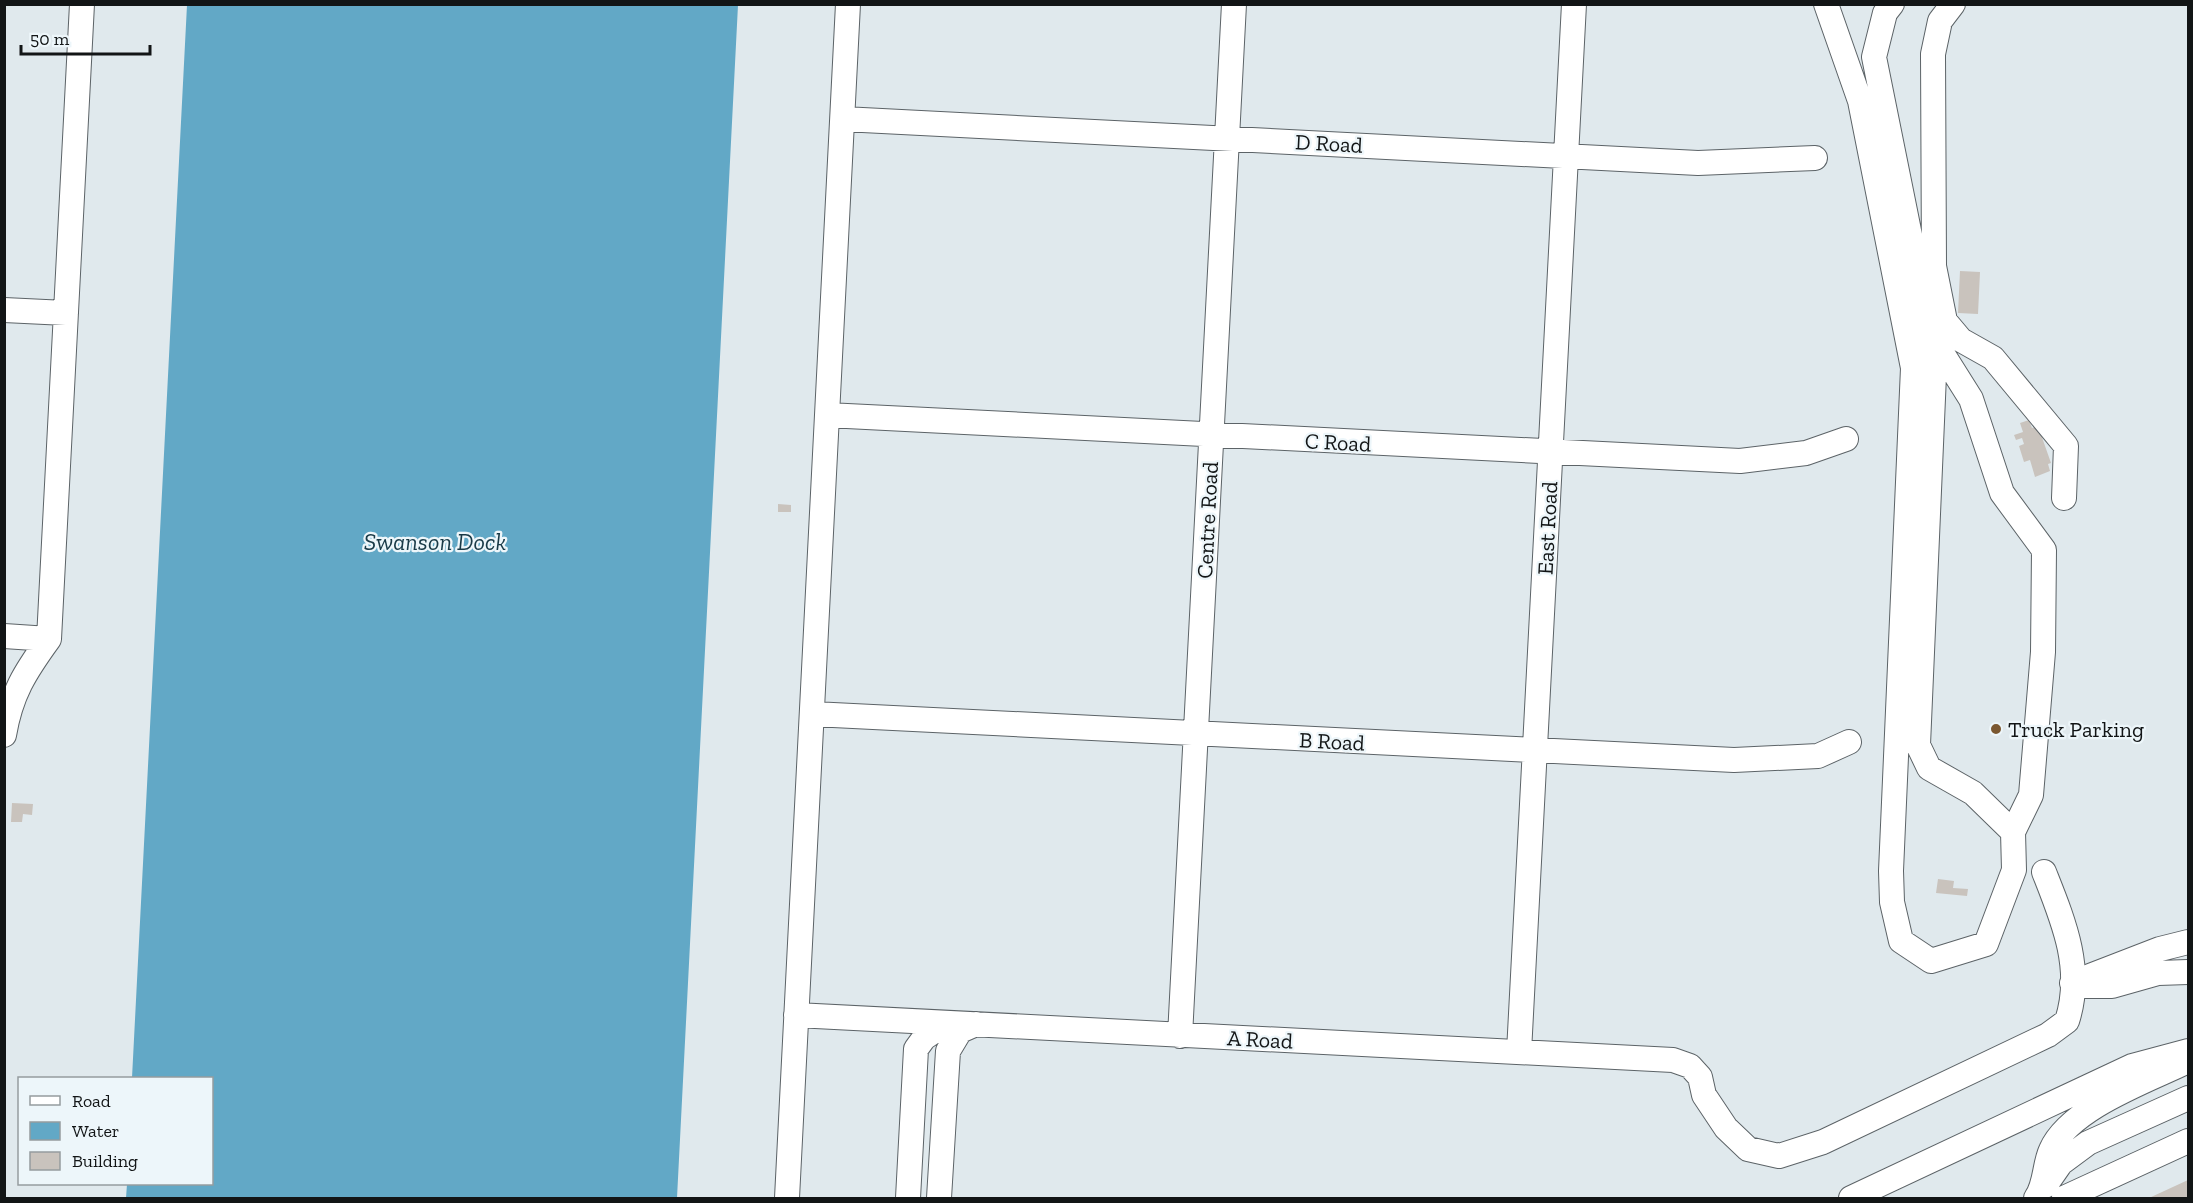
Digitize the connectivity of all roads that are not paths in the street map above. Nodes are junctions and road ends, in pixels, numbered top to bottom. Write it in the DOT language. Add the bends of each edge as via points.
graph roads {
  1 [pos="82,4"];
  2 [pos="848,4"];
  3 [pos="1234,4"];
  4 [pos="1574,4"];
  5 [pos="1826,4"];
  6 [pos="1892,4"];
  7 [pos="1953,4"];
  8 [pos="843,119"];
  9 [pos="1227,138"];
  10 [pos="1566,156"];
  11 [pos="1815,158"];
  12 [pos="4,310"];
  13 [pos="66,313"];
  14 [pos="1930,335"];
  15 [pos="827,415"];
  16 [pos="1211,436"];
  17 [pos="1846,438"];
  18 [pos="1551,453"];
  19 [pos="2064,498"];
  20 [pos="4,636"];
  21 [pos="49,639"];
  22 [pos="813,714"];
  23 [pos="1196,734"];
  24 [pos="4,735"];
  25 [pos="1849,742"];
  26 [pos="1535,750"];
  27 [pos="2013,832"];
  28 [pos="2044,872"];
  29 [pos="2188,942"];
  30 [pos="2188,972"];
  31 [pos="2072,983"];
  32 [pos="796,1015"];
  33 [pos="946,1023"];
  34 [pos="976,1024"];
  35 [pos="1180,1036"];
  36 [pos="2188,1051"];
  37 [pos="1519,1052"];
  38 [pos="2188,1060"];
  39 [pos="2188,1098"];
  40 [pos="2188,1141"];
  41 [pos="2038,1196"];
  42 [pos="787,1198"];
  43 [pos="908,1198"];
  44 [pos="939,1198"];
  45 [pos="1851,1198"];
  46 [pos="2064,1198"];
  1 -- 13 [label="street"];
  2 -- 8 [label="street"];
  3 -- 9 [label="street, Centre Road"];
  4 -- 10 [label="street, East Road"];
  5 -- 27 [label="street" via="1860,101 1913,368 1890,871 1892,902 1902,941 1931,961 1986,944 2014,870"];
  6 -- 14 [label="street" via="1885,13 1874,57"];
  7 -- 19 [label="street" via="1940,21 1934,54 1934,266 1945,321 1961,340 1993,358 2067,446"];
  8 -- 9 [label="street, D Road"];
  8 -- 15 [label="street"];
  9 -- 10 [label="street, D Road"];
  9 -- 16 [label="street, Centre Road"];
  10 -- 11 [label="street, D Road" via="1698,163"];
  10 -- 18 [label="street, East Road"];
  12 -- 13 [label="street"];
  13 -- 21 [label="street"];
  14 -- 27 [label="street" via="1971,399 2002,493 2044,550 2043,652 2031,795"];
  14 -- 27 [label="street" via="1934,375 1918,745 1929,768 1973,793"];
  15 -- 16 [label="street, C Road"];
  15 -- 22 [label="street"];
  16 -- 18 [label="street, C Road"];
  16 -- 23 [label="street, Centre Road"];
  17 -- 18 [label="street, C Road" via="1806,453 1740,461"];
  18 -- 26 [label="street, East Road"];
  20 -- 21 [label="street"];
  21 -- 24 [label="street" via="21,676"];
  22 -- 23 [label="street, B Road"];
  22 -- 32 [label="street"];
  23 -- 26 [label="street, B Road"];
  23 -- 35 [label="street, Centre Road"];
  25 -- 26 [label="street, B Road" via="1818,756 1778,759"];
  26 -- 37 [label="street, East Road"];
  28 -- 31 [label="street, A Road" via="2070,944"];
  29 -- 31 [label="street"];
  30 -- 31 [label="street" via="2158,973 2112,986 2082,987"];
  31 -- 37 [label="street, A Road" via="2070,1012 2059,1030 1822,1142 1779,1156 1748,1149 1726,1128 1704,1095 1700,1077 1690,1066 1673,1060"];
  32 -- 33 [label="street, A Road"];
  32 -- 42 [label="street"];
  33 -- 34 [label="street, A Road"];
  33 -- 43 [label="street" via="924,1038 916,1049"];
  34 -- 35 [label="street, A Road"];
  34 -- 44 [label="street" via="960,1031 948,1051"];
  35 -- 37 [label="street, A Road"];
  36 -- 45 [label="street" via="2132,1066"];
  38 -- 41 [label="street" via="2109,1098 2063,1130 2050,1151"];
  39 -- 41 [label="street" via="2088,1143 2061,1163"];
  40 -- 46 [label="street"];
}
